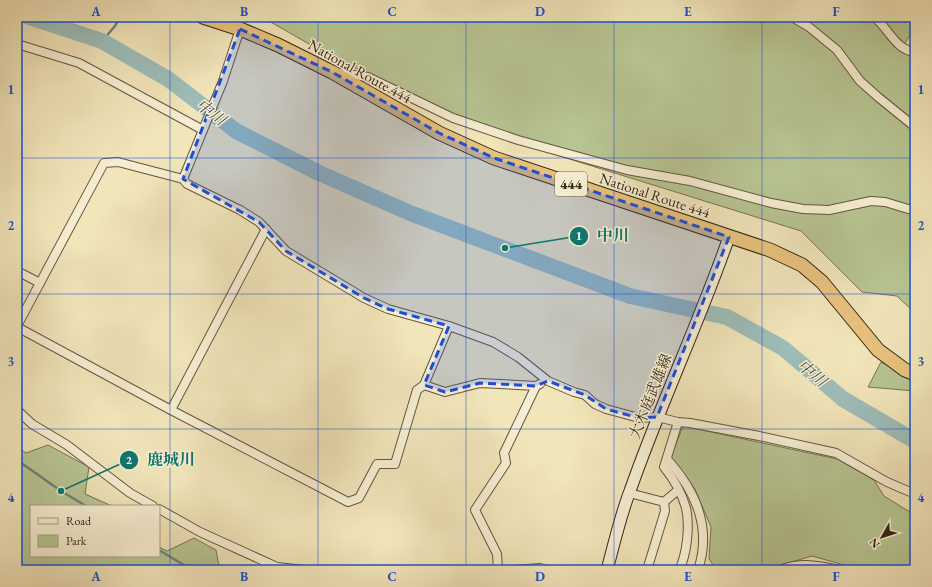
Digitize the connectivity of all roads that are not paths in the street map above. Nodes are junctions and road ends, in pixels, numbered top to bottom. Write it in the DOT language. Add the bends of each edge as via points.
graph roads {
  1 [pos="203,17"];
  2 [pos="792,17"];
  3 [pos="874,17"];
  4 [pos="240,29"];
  5 [pos="17,44"];
  6 [pos="915,52"];
  7 [pos="332,72"];
  8 [pos="915,127"];
  9 [pos="203,130"];
  10 [pos="183,179"];
  11 [pos="915,211"];
  12 [pos="266,229"];
  13 [pos="729,236"];
  14 [pos="17,270"];
  15 [pos="40,283"];
  16 [pos="17,326"];
  17 [pos="449,326"];
  18 [pos="915,374"];
  19 [pos="548,381"];
  20 [pos="424,385"];
  21 [pos="536,386"];
  22 [pos="17,410"];
  23 [pos="171,410"];
  24 [pos="657,417"];
  25 [pos="678,422"];
  26 [pos="667,459"];
  27 [pos="678,490"];
  28 [pos="629,493"];
  29 [pos="915,494"];
  30 [pos="664,502"];
  31 [pos="151,505"];
  32 [pos="160,510"];
  33 [pos="305,570"];
  34 [pos="498,570"];
  35 [pos="513,570"];
  36 [pos="548,570"];
  37 [pos="607,570"];
  38 [pos="647,570"];
  39 [pos="679,570"];
  40 [pos="698,570"];
  41 [pos="779,570"];
  42 [pos="840,570"];
  1 -- 4 [label="highway, National Route 444 / 444"];
  2 -- 8 [label="street" via="837,50 860,81"];
  3 -- 6 [label="street" via="894,41 910,52"];
  4 -- 7 [label="highway, National Route 444 / 444"];
  4 -- 9 [label="street"];
  5 -- 9 [label="street" via="79,63"];
  7 -- 11 [label="street" via="368,77 453,118 518,140 627,170 690,181 803,209 829,210 871,201 885,202"];
  7 -- 13 [label="highway, National Route 444 / 444" via="439,133 494,158"];
  9 -- 10 [label="street"];
  10 -- 12 [label="street" via="187,184 240,210"];
  10 -- 15 [label="street" via="118,162 104,163"];
  12 -- 17 [label="street" via="286,251 364,298 388,309"];
  12 -- 23 [label="street"];
  13 -- 18 [label="highway, National Route 444 / 444" via="770,250 802,266 822,282 878,350 905,370"];
  13 -- 24 [label="main road, 大木庭武雄線" via="717,272"];
  14 -- 15 [label="street"];
  15 -- 16 [label="street"];
  16 -- 23 [label="street"];
  17 -- 19 [label="street" via="493,342 518,357"];
  17 -- 20 [label="street"];
  19 -- 21 [label="street"];
  19 -- 24 [label="street" via="585,395 606,409 639,418"];
  20 -- 21 [label="street" via="445,392 480,383"];
  20 -- 23 [label="street" via="417,390 395,464 377,464 359,498 348,502"];
  21 -- 34 [label="street" via="504,453 506,463 475,510 497,554"];
  22 -- 31 [label="street" via="32,424 67,445 130,493"];
  24 -- 25 [label="street"];
  24 -- 28 [label="main road, 大木庭武雄線"];
  25 -- 26 [label="street"];
  25 -- 29 [label="street" via="836,453 887,482"];
  26 -- 27 [label="street" via="664,467"];
  26 -- 40 [label="street" via="678,471 700,513 704,535"];
  27 -- 30 [label="street"];
  27 -- 39 [label="street" via="686,508 688,528 686,549"];
  28 -- 30 [label="street"];
  28 -- 37 [label="main road, 大木庭武雄線"];
  30 -- 38 [label="street" via="665,511"];
  32 -- 33 [label="street" via="200,532 277,567"];
  35 -- 36 [label="street"];
  41 -- 42 [label="street" via="790,566 816,564"];
}
